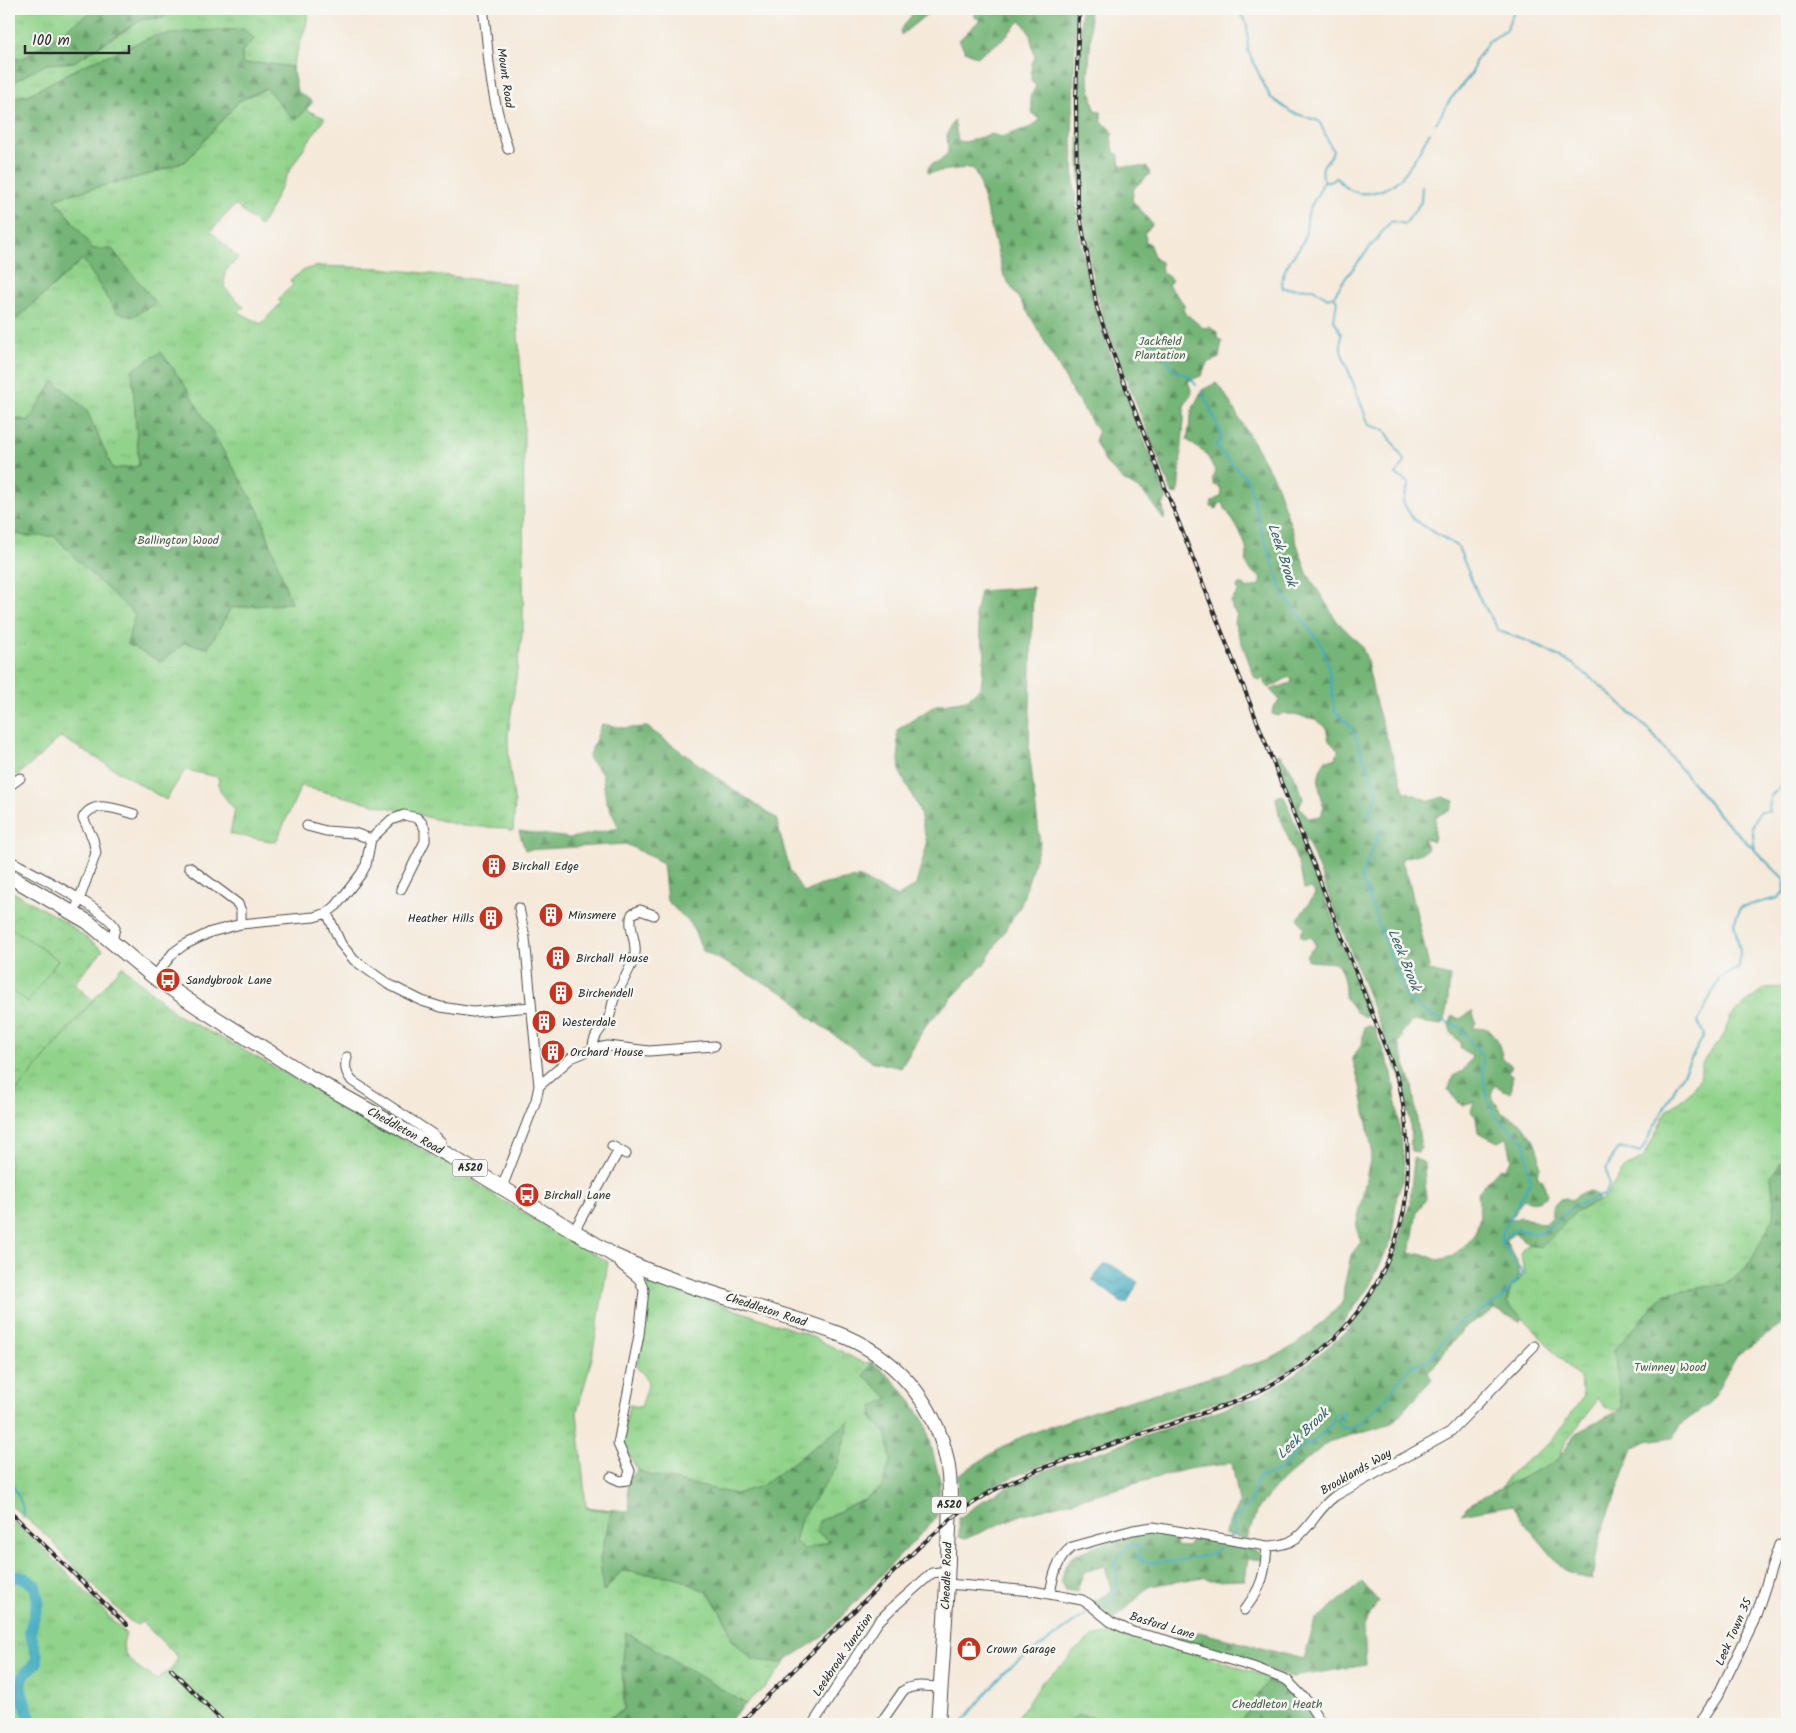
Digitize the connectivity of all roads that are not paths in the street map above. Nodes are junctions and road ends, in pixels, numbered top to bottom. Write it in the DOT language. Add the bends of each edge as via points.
graph roads {
  1 [pos="483,9"];
  2 [pos="508,149"];
  3 [pos="20,778"];
  4 [pos="9,786"];
  5 [pos="134,814"];
  6 [pos="307,826"];
  7 [pos="371,840"];
  8 [pos="9,860"];
  9 [pos="189,868"];
  10 [pos="9,876"];
  11 [pos="401,889"];
  12 [pos="79,900"];
  13 [pos="519,908"];
  14 [pos="327,913"];
  15 [pos="74,914"];
  16 [pos="654,915"];
  17 [pos="241,924"];
  18 [pos="112,941"];
  19 [pos="154,977"];
  20 [pos="531,1007"];
  21 [pos="714,1046"];
  22 [pos="593,1048"];
  23 [pos="347,1057"];
  24 [pos="539,1086"];
  25 [pos="438,1149"];
  26 [pos="619,1150"];
  27 [pos="502,1187"];
  28 [pos="574,1231"];
  29 [pos="615,1256"];
  30 [pos="1534,1346"];
  31 [pos="937,1428"];
  32 [pos="611,1477"];
  33 [pos="1780,1545"];
  34 [pos="1267,1546"];
  35 [pos="947,1577"];
  36 [pos="1050,1594"];
  37 [pos="1244,1610"];
  38 [pos="941,1688"];
  39 [pos="813,1724"];
  40 [pos="880,1724"];
  41 [pos="938,1724"];
  42 [pos="1322,1724"];
  43 [pos="1699,1724"];
  1 -- 2 [label="street, Mount Road" via="496,105"];
  3 -- 4 [label="street"];
  5 -- 12 [label="street" via="101,806 89,810 83,818 96,853"];
  6 -- 7 [label="street" via="354,833"];
  7 -- 11 [label="street" via="398,816 410,815 422,823 425,841"];
  7 -- 14 [label="street" via="361,874"];
  8 -- 12 [label="street"];
  9 -- 17 [label="street" via="238,904"];
  10 -- 15 [label="highway, Cheddleton Road / A520"];
  12 -- 15 [label="street"];
  12 -- 18 [label="street" via="114,925"];
  13 -- 20 [label="street" via="526,938"];
  14 -- 17 [label="street"];
  14 -- 20 [label="street" via="341,944 354,960 388,984 422,1001 473,1012"];
  15 -- 18 [label="highway, Cheddleton Road / A520"];
  16 -- 22 [label="street" via="640,910 632,914 635,956 610,1014 592,1042"];
  17 -- 19 [label="street" via="211,932 184,945 173,952"];
  18 -- 19 [label="highway, Cheddleton Road / A520"];
  19 -- 25 [label="highway, Cheddleton Road / A520" via="306,1075"];
  20 -- 24 [label="street"];
  21 -- 22 [label="street" via="649,1052 608,1046"];
  22 -- 24 [label="street" via="571,1058"];
  23 -- 25 [label="street" via="346,1073 352,1081 434,1135 441,1142"];
  24 -- 27 [label="street"];
  25 -- 27 [label="highway, Cheddleton Road / A520"];
  26 -- 28 [label="street"];
  27 -- 28 [label="highway, Cheddleton Road / A520"];
  28 -- 29 [label="highway, Cheddleton Road / A520"];
  29 -- 31 [label="highway, Cheddleton Road / A520" via="690,1286 837,1334 870,1349 892,1365 917,1391"];
  29 -- 32 [label="street" via="639,1279 644,1290 639,1335 618,1444 630,1471 628,1480"];
  30 -- 34 [label="street, Brooklands Way" via="1450,1432 1335,1496 1293,1541"];
  31 -- 35 [label="highway, Cheadle Road / A520" via="949,1479"];
  33 -- 43 [label="street, Leek Town 35" via="1754,1621 1717,1697"];
  34 -- 36 [label="street, Brooklands Way" via="1144,1527 1072,1547 1061,1557"];
  34 -- 37 [label="street" via="1261,1584"];
  35 -- 36 [label="street, Basford Lane"];
  35 -- 38 [label="highway, Cheadle Road / A520"];
  35 -- 39 [label="street, Leekbrook Junction" via="932,1573 878,1622"];
  36 -- 42 [label="street, Basford Lane" via="1082,1600 1111,1622 1133,1632 1287,1680 1307,1701"];
  38 -- 40 [label="street" via="908,1687"];
  38 -- 41 [label="highway, Cheadle Road / A520"];
}
